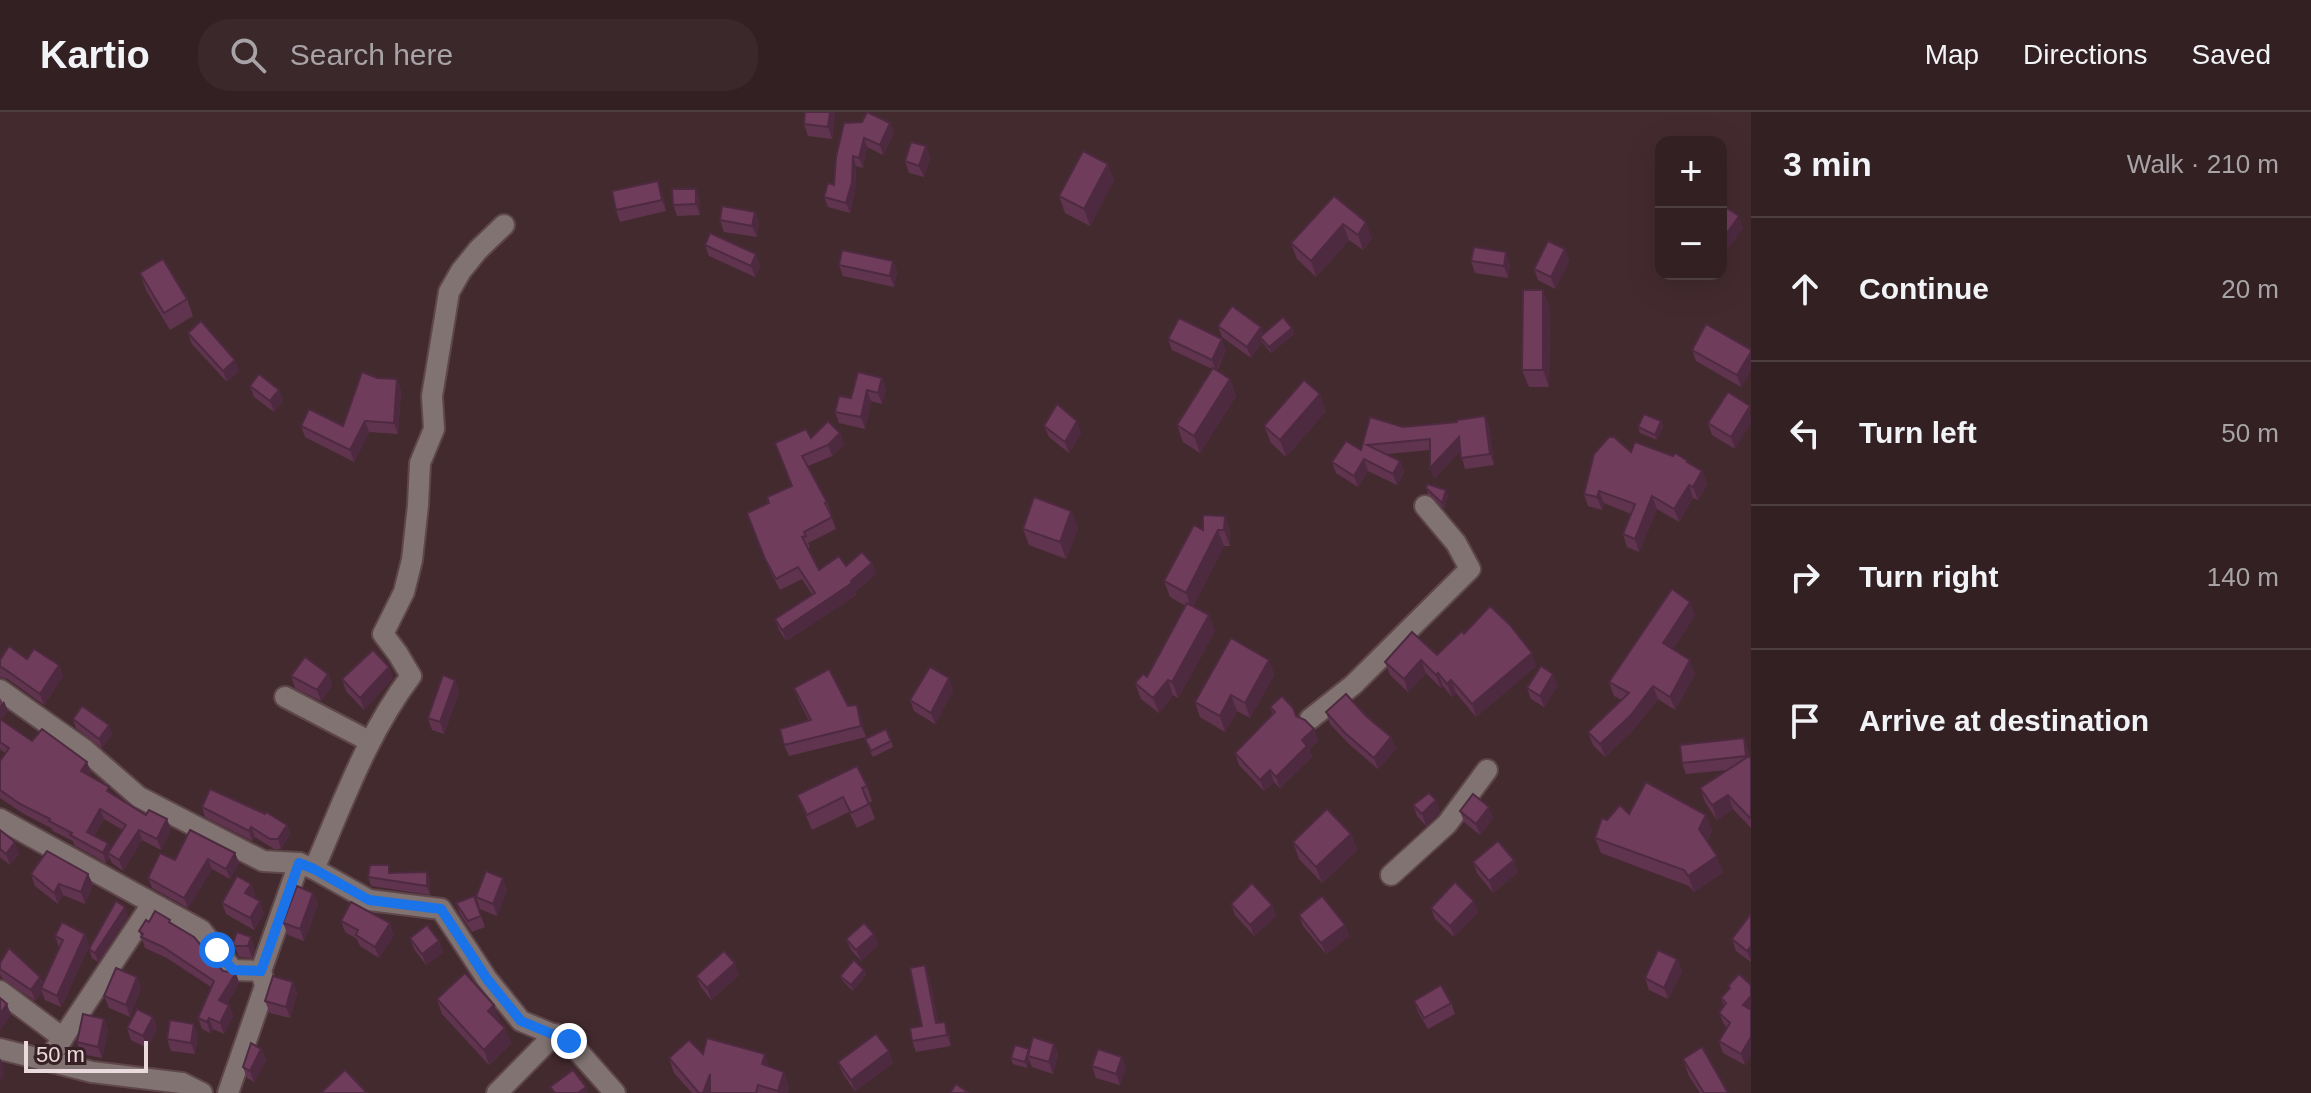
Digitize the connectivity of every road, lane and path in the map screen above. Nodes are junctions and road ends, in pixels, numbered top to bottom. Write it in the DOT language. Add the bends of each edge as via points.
graph roads {
  1 [pos="504,225"];
  2 [pos="1425,506"];
  3 [pos="0,690"];
  4 [pos="285,697"];
  5 [pos="1310,719"];
  6 [pos="369,741"];
  7 [pos="1487,770"];
  8 [pos="0,819"];
  9 [pos="306,866"];
  10 [pos="1391,875"];
  11 [pos="152,904"];
  12 [pos="261,971"];
  13 [pos="0,991"];
  14 [pos="555,1034"];
  15 [pos="63,1038"];
  16 [pos="0,1049"];
  17 [pos="48,1060"];
  18 [pos="202,1093"];
  19 [pos="228,1093"];
  20 [pos="497,1093"];
  21 [pos="615,1093"];
  1 -- 6 [label="street" via="478,250 449,292 435,366 434,429 420,463 412,560 404,592 383,634 411,676"];
  2 -- 5 [label="street" via="1470,569 1353,685"];
  3 -- 9 [label="street" via="85,750 139,797 263,861"];
  4 -- 6 [label="street"];
  6 -- 9 [label="street"];
  7 -- 10 [label="street" via="1447,824"];
  8 -- 11 [label="street"];
  9 -- 12 [label="street"];
  9 -- 14 [label="street" via="369,900 441,909 521,1021"];
  11 -- 12 [label="street" via="201,930 233,970"];
  11 -- 15 [label="street"];
  12 -- 19 [label="street" via="265,986"];
  13 -- 15 [label="street"];
  14 -- 20 [label="street"];
  14 -- 21 [label="street" via="569,1041"];
  15 -- 17 [label="street"];
  16 -- 17 [label="street"];
  17 -- 18 [label="street" via="92,1072 182,1083"];
}
